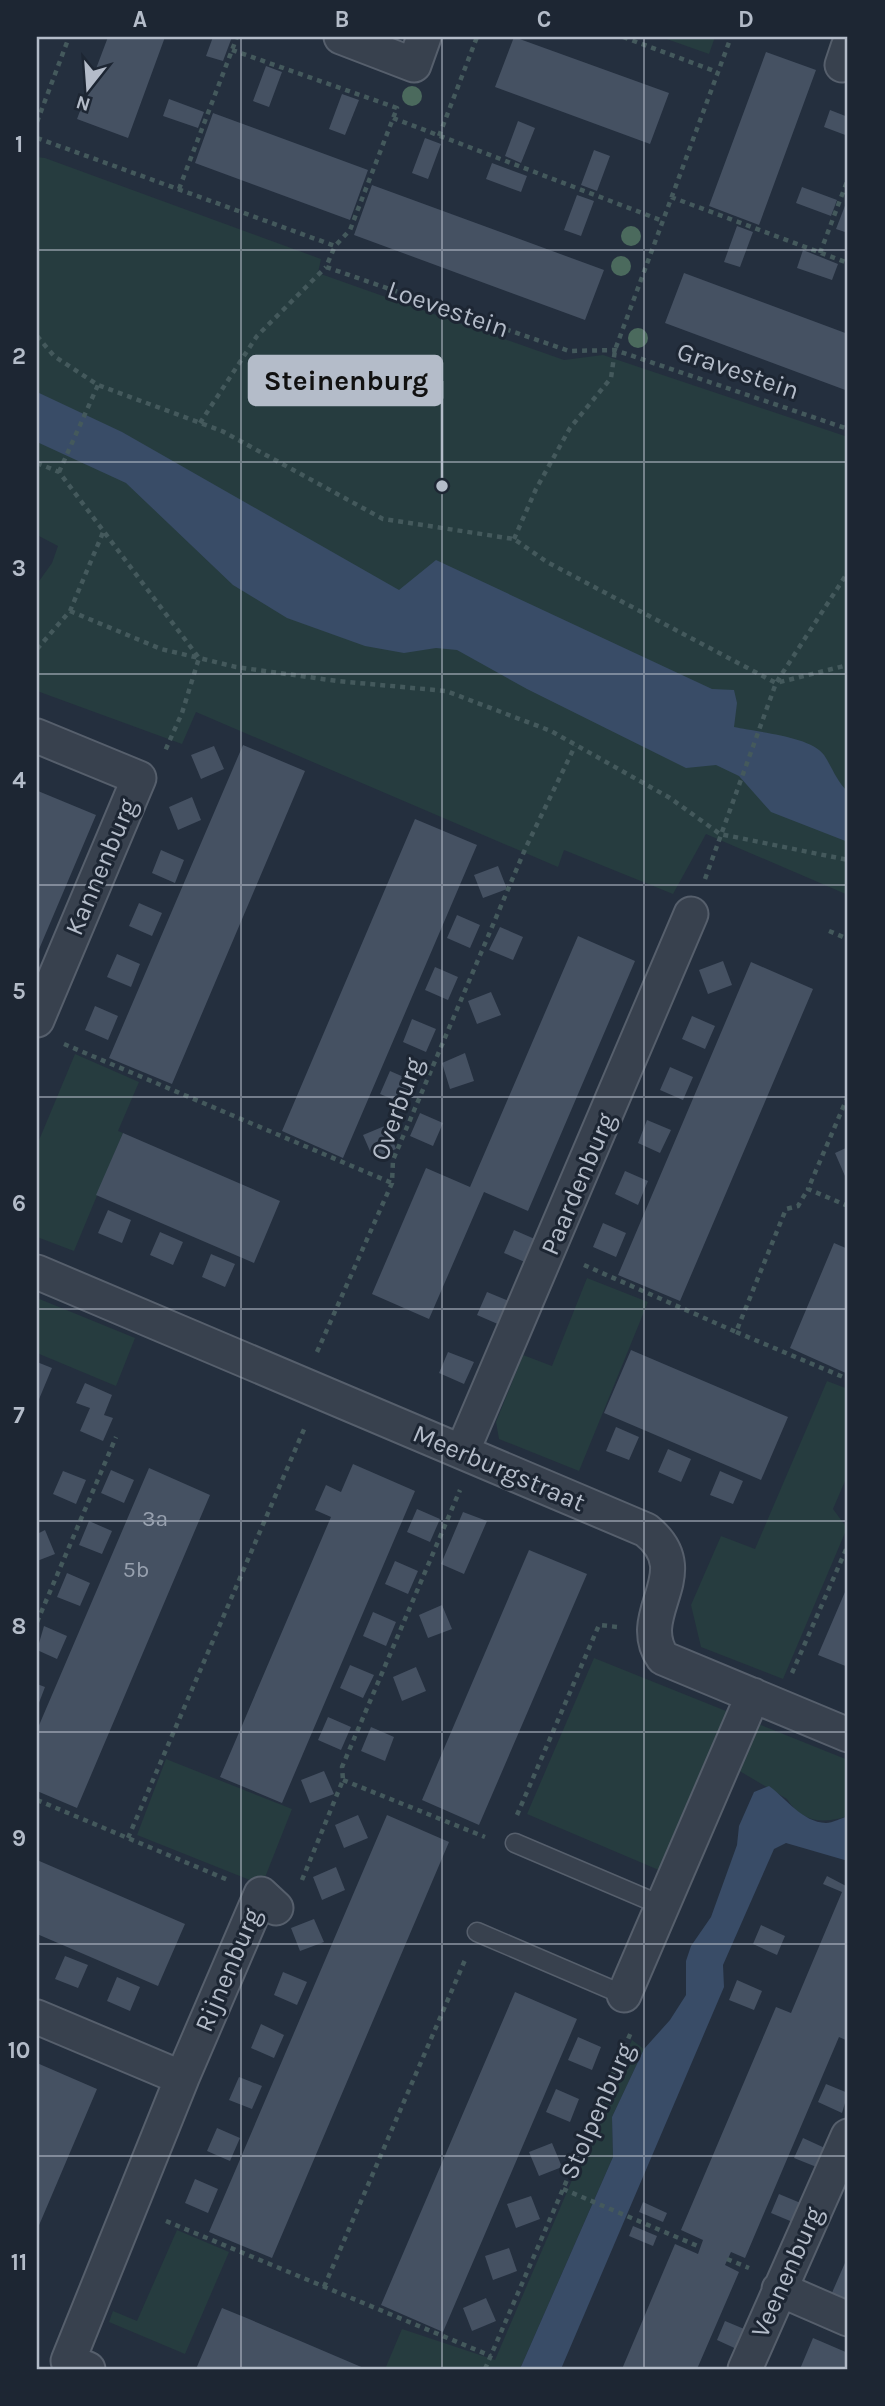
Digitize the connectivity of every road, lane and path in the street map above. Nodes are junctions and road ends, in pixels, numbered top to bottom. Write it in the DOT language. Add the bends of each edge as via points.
graph roads {
  1 [pos="69,37"];
  2 [pos="237,37"];
  3 [pos="341,37"];
  4 [pos="477,37"];
  5 [pos="623,37"];
  6 [pos="731,37"];
  7 [pos="232,50"];
  8 [pos="419,51"];
  9 [pos="718,72"];
  10 [pos="393,118"];
  11 [pos="37,122"];
  12 [pos="439,136"];
  13 [pos="37,138"];
  14 [pos="848,179"];
  15 [pos="179,189"];
  16 [pos="671,197"];
  17 [pos="663,221"];
  18 [pos="335,246"];
  19 [pos="820,253"];
  20 [pos="848,263"];
  21 [pos="326,267"];
  22 [pos="37,336"];
  23 [pos="615,350"];
  24 [pos="98,385"];
  25 [pos="200,423"];
  26 [pos="848,429"];
  27 [pos="37,463"];
  28 [pos="59,472"];
  29 [pos="104,530"];
  30 [pos="514,538"];
  31 [pos="848,572"];
  32 [pos="70,611"];
  33 [pos="37,649"];
  34 [pos="199,658"];
  35 [pos="848,665"];
  36 [pos="776,683"];
  37 [pos="37,736"];
  38 [pos="575,746"];
  39 [pos="139,778"];
  40 [pos="720,834"];
  41 [pos="848,860"];
  42 [pos="705,880"];
  43 [pos="691,914"];
  44 [pos="829,931"];
  45 [pos="848,939"];
  46 [pos="37,1020"];
  47 [pos="62,1044"];
  48 [pos="848,1096"];
  49 [pos="392,1183"];
  50 [pos="808,1189"];
  51 [pos="848,1206"];
  52 [pos="550,1250"];
  53 [pos="37,1272"];
  54 [pos="736,1332"];
  55 [pos="848,1379"];
  56 [pos="312,1388"];
  57 [pos="116,1437"];
  58 [pos="468,1455"];
  59 [pos="848,1545"];
  60 [pos="37,1622"];
  61 [pos="599,1625"];
  62 [pos="766,1700"];
  63 [pos="848,1735"];
  64 [pos="343,1780"];
  65 [pos="37,1800"];
  66 [pos="128,1838"];
  67 [pos="510,1842"];
  68 [pos="269,1901"];
  69 [pos="663,1906"];
  70 [pos="481,1934"];
  71 [pos="624,1995"];
  72 [pos="37,2017"];
  73 [pos="182,2078"];
  74 [pos="848,2136"];
  75 [pos="563,2189"];
  76 [pos="131,2206"];
  77 [pos="700,2247"];
  78 [pos="324,2287"];
  79 [pos="779,2289"];
  80 [pos="848,2319"];
  81 [pos="491,2357"];
  82 [pos="88,2369"];
  83 [pos="485,2369"];
  84 [pos="744,2369"];
  1 -- 11 [label="path"];
  2 -- 7 [label="path"];
  3 -- 8 [label="street"];
  4 -- 12 [label="path"];
  5 -- 9 [label="path"];
  6 -- 9 [label="path"];
  7 -- 10 [label="path" via="397,108"];
  7 -- 15 [label="path"];
  9 -- 16 [label="path"];
  10 -- 12 [label="path"];
  10 -- 18 [label="path" via="350,230"];
  12 -- 17 [label="path"];
  13 -- 15 [label="path"];
  14 -- 19 [label="path"];
  15 -- 18 [label="path"];
  16 -- 17 [label="path"];
  16 -- 19 [label="path"];
  17 -- 23 [label="path"];
  18 -- 21 [label="path"];
  19 -- 20 [label="path"];
  21 -- 23 [label="path, Loevestein" via="569,351"];
  21 -- 25 [label="path" via="257,336"];
  22 -- 24 [label="path" via="54,356"];
  23 -- 26 [label="path, Gravestein"];
  23 -- 30 [label="path" via="611,378 570,428"];
  24 -- 25 [label="path"];
  24 -- 28 [label="path"];
  25 -- 30 [label="path" via="383,519"];
  27 -- 28 [label="path"];
  28 -- 29 [label="path"];
  29 -- 32 [label="path"];
  29 -- 34 [label="path"];
  30 -- 36 [label="path" via="547,562"];
  31 -- 36 [label="path"];
  32 -- 33 [label="path"];
  32 -- 34 [label="path" via="161,649"];
  34 -- 38 [label="path" via="337,681 446,691 551,731"];
  34 -- 39 [label="path" via="160,762"];
  35 -- 36 [label="path"];
  36 -- 40 [label="path"];
  37 -- 39 [label="street, Kannenburg"];
  38 -- 40 [label="path" via="670,798"];
  38 -- 49 [label="path, Overburg" via="526,847 393,1160"];
  39 -- 46 [label="street, Kannenburg"];
  40 -- 41 [label="path"];
  40 -- 42 [label="path"];
  43 -- 52 [label="street, Paardenburg"];
  44 -- 45 [label="path"];
  47 -- 49 [label="path"];
  48 -- 50 [label="path"];
  49 -- 56 [label="path, Overburg"];
  50 -- 51 [label="path"];
  50 -- 54 [label="path" via="799,1206 786,1209"];
  52 -- 54 [label="path"];
  52 -- 58 [label="street, Paardenburg"];
  53 -- 56 [label="street, Meerburgstraat"];
  54 -- 55 [label="path"];
  56 -- 58 [label="street, Meerburgstraat"];
  56 -- 66 [label="path, Overburg"];
  57 -- 60 [label="path"];
  58 -- 62 [label="street, Meerburgstraat" via="646,1530 661,1542 669,1572 653,1630 655,1646 663,1658"];
  58 -- 64 [label="path, Rijnenburg" via="342,1767"];
  59 -- 62 [label="path"];
  61 -- 67 [label="path"];
  62 -- 63 [label="street, Meerburgstraat"];
  62 -- 69 [label="street"];
  64 -- 67 [label="path" via="488,1839"];
  64 -- 68 [label="path, Rijnenburg" via="289,1913"];
  65 -- 66 [label="path"];
  66 -- 68 [label="path"];
  67 -- 69 [label="lane"];
  68 -- 73 [label="street, Rijnenburg"];
  69 -- 71 [label="street"];
  70 -- 71 [label="lane"];
  70 -- 78 [label="path" via="465,1960"];
  71 -- 75 [label="path, Stolpenburg" via="632,2031"];
  72 -- 73 [label="street"];
  73 -- 76 [label="street, Rijnenburg"];
  74 -- 79 [label="street, Veenenburg"];
  75 -- 77 [label="path"];
  75 -- 81 [label="path, Stolpenburg"];
  76 -- 78 [label="path"];
  76 -- 82 [label="street, Rijnenburg" via="68,2361"];
  78 -- 81 [label="path"];
  79 -- 80 [label="street"];
  79 -- 84 [label="street, Veenenburg"];
  81 -- 83 [label="path, Stolpenburg"];
}
